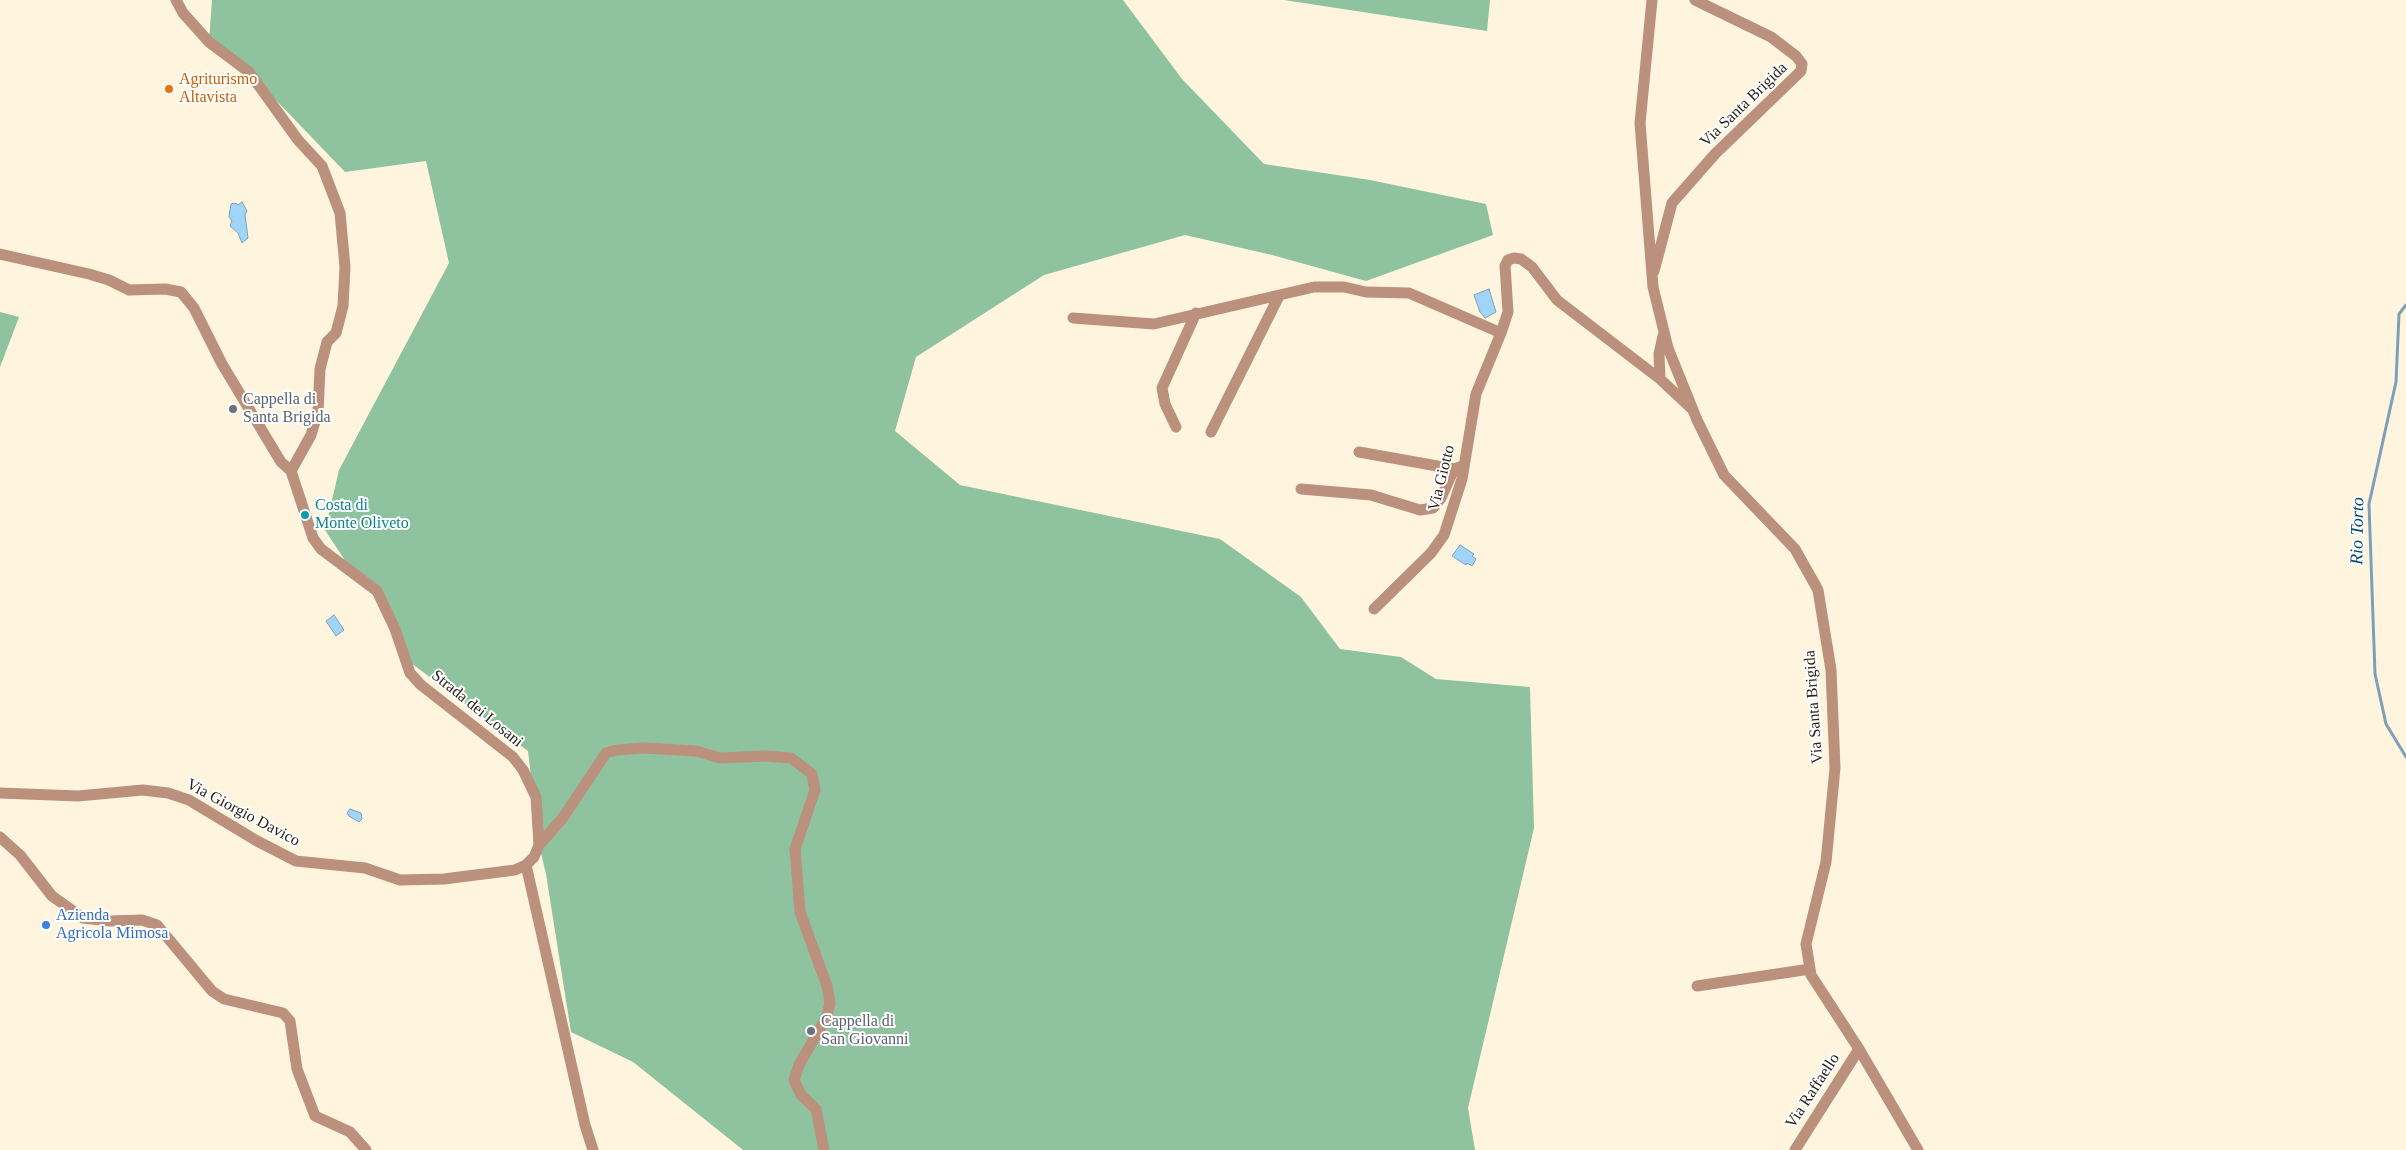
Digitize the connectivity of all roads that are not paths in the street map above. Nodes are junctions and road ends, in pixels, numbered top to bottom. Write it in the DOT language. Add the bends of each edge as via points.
graph roads {
  1 [pos="176,0"];
  2 [pos="1652,0"];
  3 [pos="1695,0"];
  4 [pos="0,254"];
  5 [pos="1652,278"];
  6 [pos="1279,296"];
  7 [pos="1196,312"];
  8 [pos="1073,318"];
  9 [pos="1664,332"];
  10 [pos="1500,333"];
  11 [pos="1660,379"];
  12 [pos="1693,409"];
  13 [pos="1176,427"];
  14 [pos="1211,432"];
  15 [pos="1358,452"];
  16 [pos="1465,463"];
  17 [pos="1454,469"];
  18 [pos="291,471"];
  19 [pos="1302,489"];
  20 [pos="1374,609"];
  21 [pos="0,794"];
  22 [pos="0,838"];
  23 [pos="539,845"];
  24 [pos="526,865"];
  25 [pos="1810,969"];
  26 [pos="1697,986"];
  27 [pos="1859,1049"];
  28 [pos="366,1150"];
  29 [pos="593,1150"];
  30 [pos="824,1150"];
  31 [pos="1795,1150"];
  32 [pos="1918,1150"];
  1 -- 18 [label="street" via="183,14 209,42 249,72 298,140 322,166 340,213 345,267 342,306 336,333 327,342 320,370 318,412 312,434"];
  2 -- 5 [label="street, Via Santa Brigida" via="1640,123"];
  3 -- 5 [label="street, Via Santa Brigida" via="1771,37 1796,56 1802,64 1801,71 1715,154 1672,203"];
  4 -- 18 [label="street, Strada dei Losani" via="89,274 128,290 165,288 181,292 194,308 222,364 281,462"];
  5 -- 9 [label="street, Via Santa Brigida"];
  6 -- 7 [label="street"];
  6 -- 10 [label="street" via="1314,287 1409,293"];
  6 -- 14 [label="street"];
  7 -- 8 [label="street" via="1154,324"];
  7 -- 13 [label="street" via="1162,388 1165,404"];
  9 -- 11 [label="street" via="1659,354"];
  9 -- 12 [label="street, Via Santa Brigida"];
  10 -- 11 [label="street, Via Giotto" via="1508,312 1505,266 1508,260 1521,259 1532,267 1557,300"];
  10 -- 16 [label="street, Via Giotto" via="1476,394"];
  11 -- 12 [label="street"];
  12 -- 25 [label="street, Via Santa Brigida" via="1724,475 1795,549 1818,590 1831,670 1835,768 1826,862 1806,944"];
  15 -- 17 [label="street"];
  16 -- 17 [label="street"];
  16 -- 20 [label="street, Via Giotto" via="1444,535 1431,553"];
  17 -- 19 [label="street" via="1433,508 1420,510 1371,495"];
  18 -- 23 [label="street, Strada dei Losani" via="313,538 321,549 378,591 410,673 513,757 523,770 536,797"];
  21 -- 24 [label="street, Via Giorgio Davico" via="78,796 143,790 168,793 189,800 296,861 365,868 400,880 444,879 515,870"];
  22 -- 28 [label="street" via="20,855 52,896 84,918 142,920 157,925 212,991 224,999 283,1013 290,1021 297,1069 315,1116 350,1132"];
  23 -- 24 [label="street"];
  23 -- 30 [label="street" via="573,803 606,753 616,750 644,748 696,751 720,758 791,758 812,774 815,790 795,849 799,903 830,1003 827,1016 794,1080 801,1095 816,1108"];
  24 -- 29 [label="street" via="584,1125"];
  25 -- 26 [label="street"];
  25 -- 27 [label="street, Via Santa Brigida"];
  27 -- 31 [label="street, Via Raffaello"];
  27 -- 32 [label="street, Via Santa Brigida"];
}
